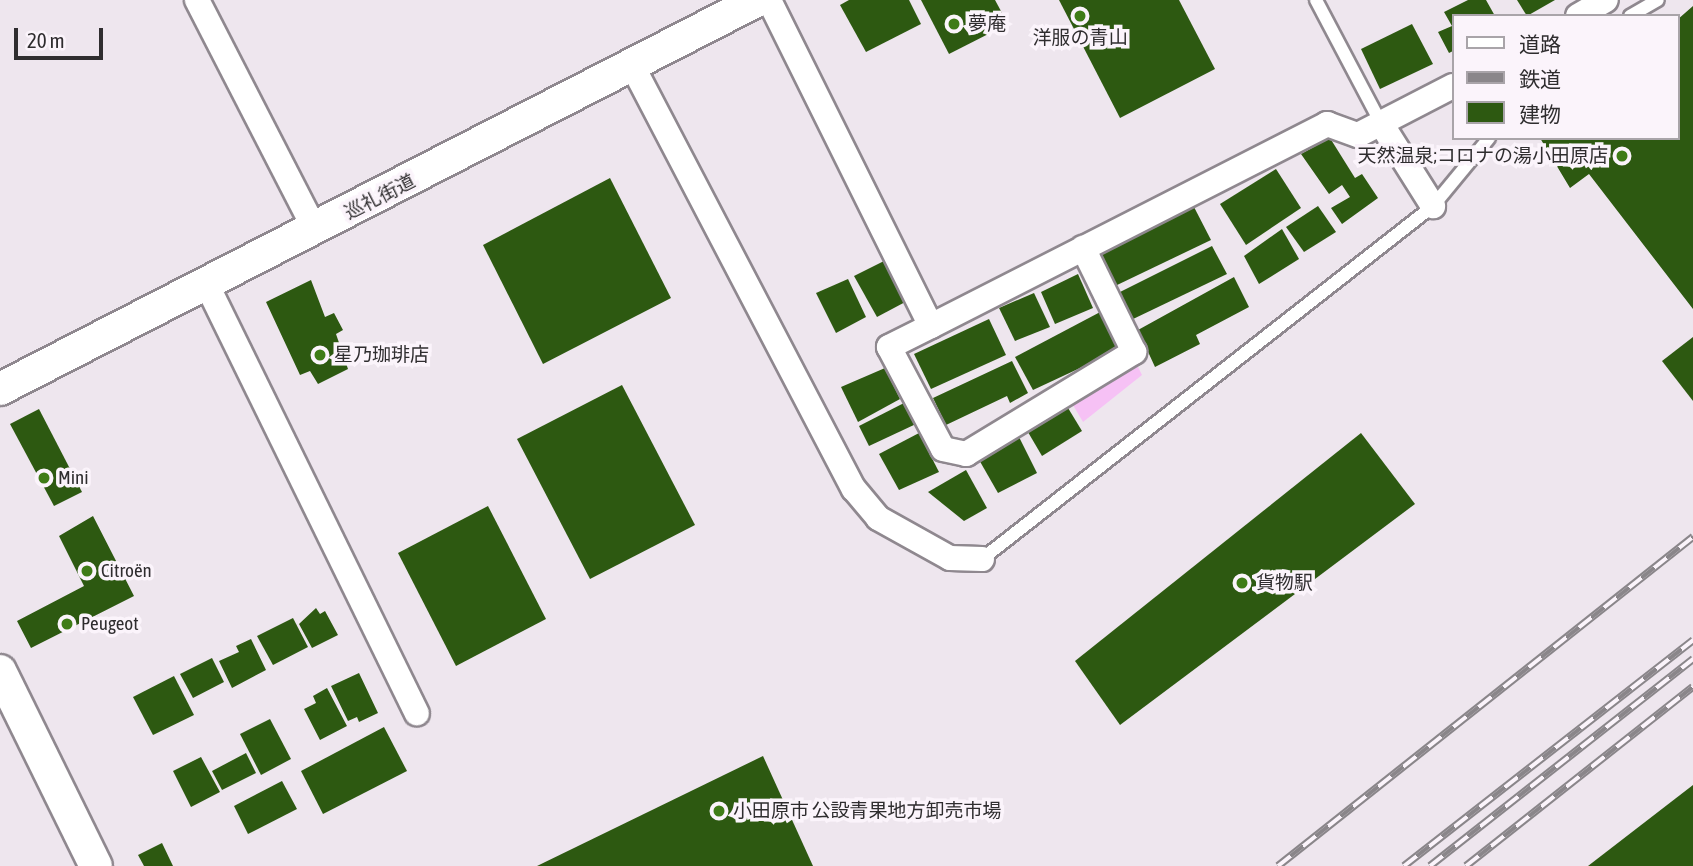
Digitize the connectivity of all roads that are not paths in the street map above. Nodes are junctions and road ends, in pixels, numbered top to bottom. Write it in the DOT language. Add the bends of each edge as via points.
graph roads {
  1 [pos="197,0"];
  2 [pos="758,0"];
  3 [pos="769,0"];
  4 [pos="1316,0"];
  5 [pos="1606,0"];
  6 [pos="1658,0"];
  7 [pos="1582,14"];
  8 [pos="1634,14"];
  9 [pos="633,67"];
  10 [pos="1452,87"];
  11 [pos="1382,125"];
  12 [pos="1487,140"];
  13 [pos="1433,206"];
  14 [pos="315,230"];
  15 [pos="1083,248"];
  16 [pos="207,285"];
  17 [pos="931,326"];
  18 [pos="0,389"];
  19 [pos="982,559"];
  20 [pos="0,671"];
  21 [pos="417,713"];
  22 [pos="96,866"];
  1 -- 14 [label="street"];
  2 -- 9 [label="street, 巡礼街道"];
  3 -- 17 [label="street"];
  4 -- 11 [label="lane"];
  5 -- 7 [label="street"];
  6 -- 8 [label="lane"];
  9 -- 14 [label="street, 巡礼街道"];
  9 -- 19 [label="street" via="854,489 878,518 950,558"];
  10 -- 11 [label="street"];
  11 -- 13 [label="street"];
  11 -- 15 [label="street" via="1358,135 1327,124"];
  12 -- 13 [label="lane"];
  13 -- 19 [label="lane"];
  14 -- 16 [label="street, 巡礼街道"];
  15 -- 17 [label="street"];
  15 -- 17 [label="street" via="1134,352 966,454 943,449 889,347"];
  16 -- 18 [label="street, 巡礼街道"];
  16 -- 21 [label="street"];
  20 -- 22 [label="street"];
}
